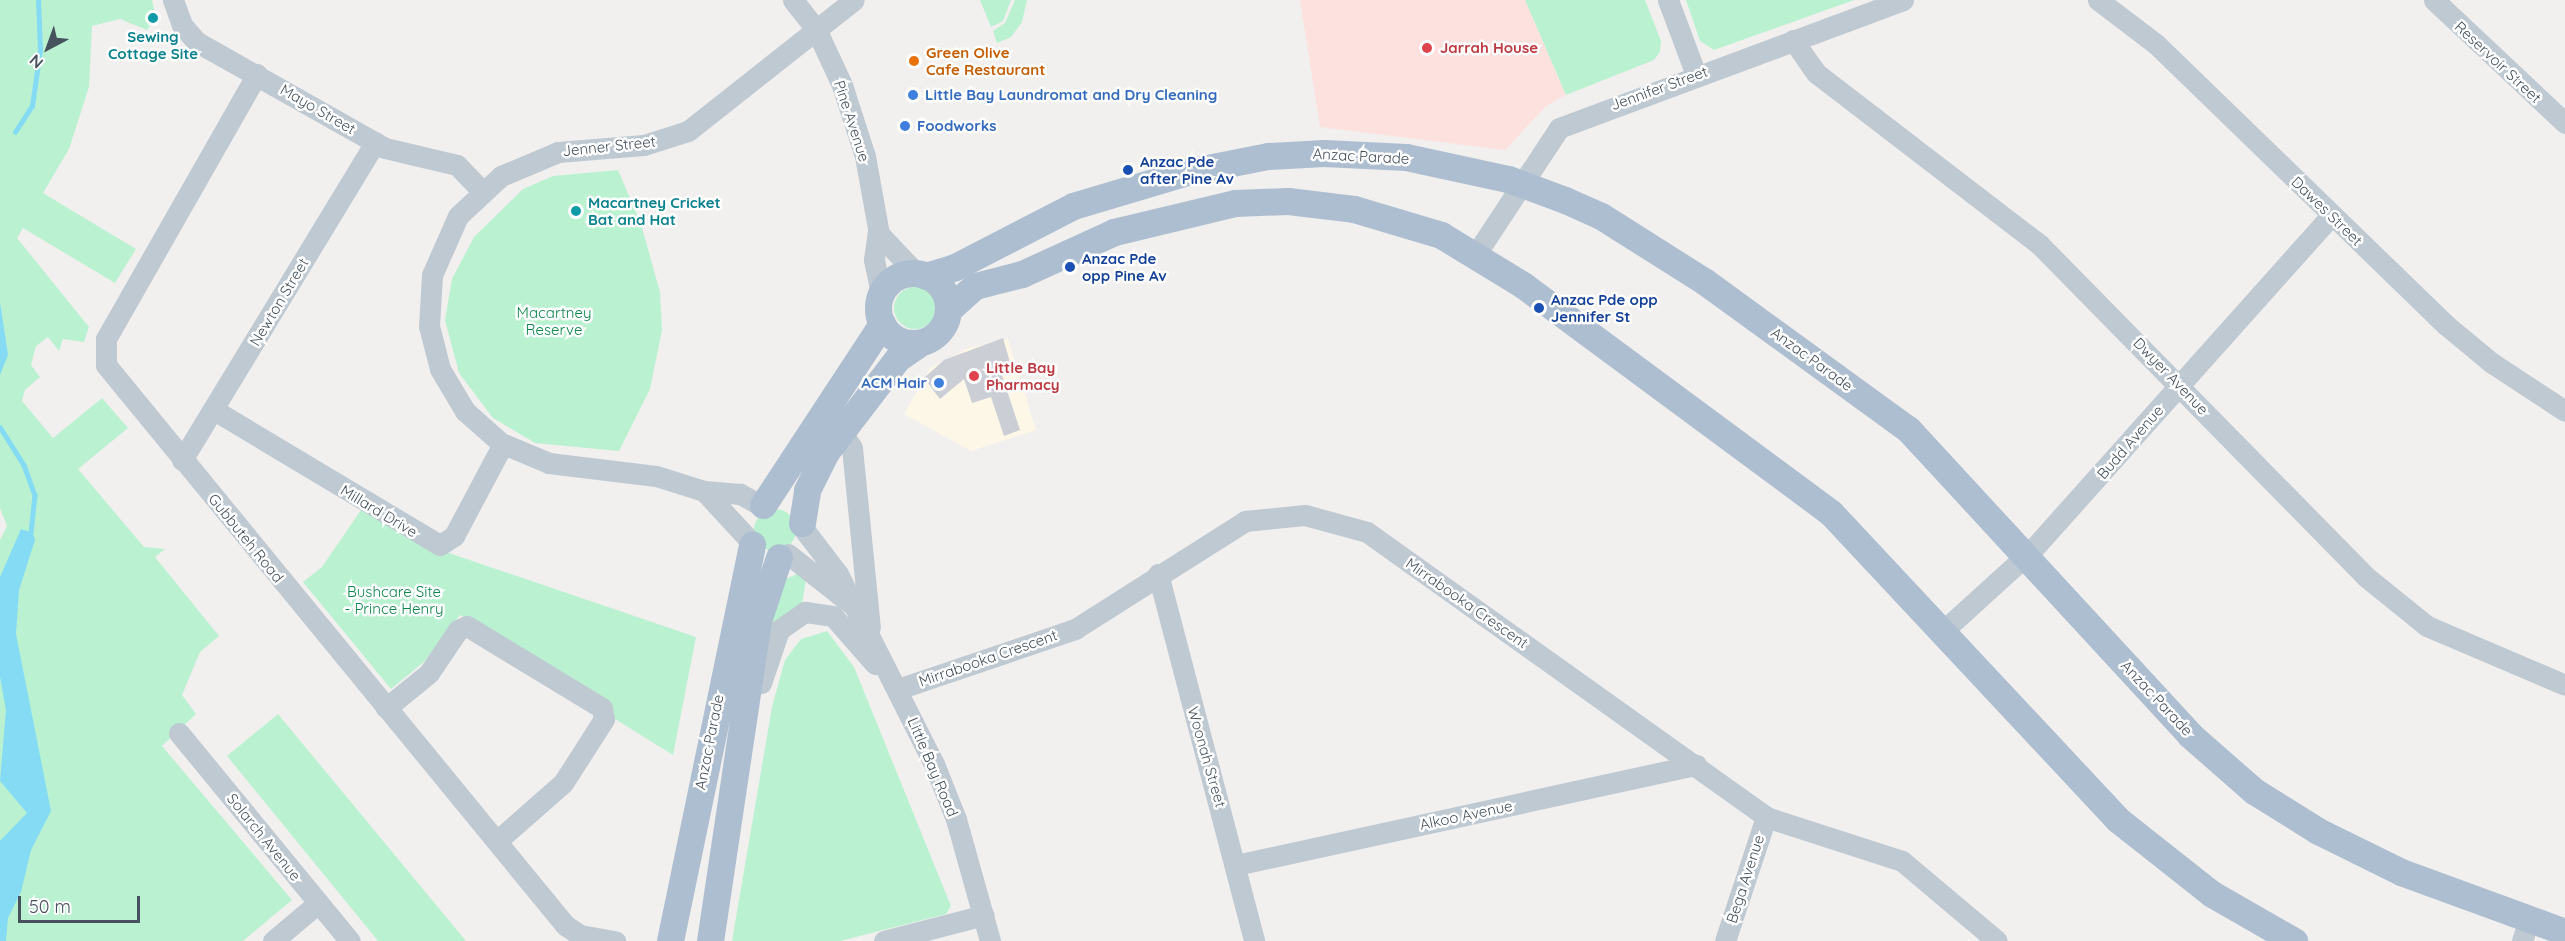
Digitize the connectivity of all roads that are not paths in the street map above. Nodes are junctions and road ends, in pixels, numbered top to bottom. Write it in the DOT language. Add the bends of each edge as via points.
graph roads {
  1 [pos="173,0"];
  2 [pos="793,0"];
  3 [pos="854,0"];
  4 [pos="1668,0"];
  5 [pos="1903,0"];
  6 [pos="2098,0"];
  7 [pos="2434,0"];
  8 [pos="816,29"];
  9 [pos="1793,40"];
  10 [pos="257,74"];
  11 [pos="1696,75"];
  12 [pos="2565,123"];
  13 [pos="375,142"];
  14 [pos="1520,183"];
  15 [pos="482,190"];
  16 [pos="2331,216"];
  17 [pos="878,231"];
  18 [pos="1476,254"];
  19 [pos="921,274"];
  20 [pos="881,294"];
  21 [pos="948,310"];
  22 [pos="882,324"];
  23 [pos="920,343"];
  24 [pos="2181,385"];
  25 [pos="214,410"];
  26 [pos="2565,411"];
  27 [pos="841,431"];
  28 [pos="503,444"];
  29 [pos="182,460"];
  30 [pos="704,491"];
  31 [pos="763,506"];
  32 [pos="802,525"];
  33 [pos="752,544"];
  34 [pos="784,555"];
  35 [pos="2027,555"];
  36 [pos="1158,574"];
  37 [pos="855,607"];
  38 [pos="1943,631"];
  39 [pos="870,634"];
  40 [pos="2565,685"];
  41 [pos="898,689"];
  42 [pos="386,708"];
  43 [pos="178,733"];
  44 [pos="1696,765"];
  45 [pos="736,770"];
  46 [pos="1766,816"];
  47 [pos="497,841"];
  48 [pos="1236,865"];
  49 [pos="318,903"];
  50 [pos="984,915"];
  51 [pos="2525,931"];
  52 [pos="2565,932"];
  53 [pos="273,941"];
  54 [pos="350,941"];
  55 [pos="615,941"];
  56 [pos="670,941"];
  57 [pos="710,941"];
  58 [pos="884,941"];
  59 [pos="990,941"];
  60 [pos="1254,941"];
  61 [pos="1725,941"];
  62 [pos="1997,941"];
  63 [pos="2294,941"];
  1 -- 10 [label="street, Mayo Street" via="195,40"];
  2 -- 8 [label="street, Pine Avenue"];
  3 -- 8 [label="street, Jenner Street"];
  4 -- 11 [label="street"];
  5 -- 9 [label="street, Jennifer Street"];
  6 -- 16 [label="street, Dawes Street" via="2156,44"];
  7 -- 12 [label="street, Reservoir Street"];
  8 -- 15 [label="street, Jenner Street" via="688,131 644,145 550,154 507,172"];
  8 -- 17 [label="street, Pine Avenue" via="865,156"];
  9 -- 11 [label="street, Jennifer Street"];
  9 -- 24 [label="street, Dwyer Avenue" via="1816,74 2040,245"];
  10 -- 13 [label="street, Mayo Street"];
  10 -- 29 [label="street, Gubbuteh Road" via="104,343 111,374"];
  11 -- 14 [label="street, Jennifer Street" via="1559,128"];
  13 -- 15 [label="street, Mayo Street" via="402,154 457,165"];
  13 -- 25 [label="street, Newton Street"];
  14 -- 18 [label="street, Jennifer Street"];
  14 -- 19 [label="main road, Anzac Parade" via="1384,155 1324,153 1243,160 1072,206 955,267"];
  14 -- 35 [label="main road, Anzac Parade" via="1586,209 1652,248 1895,418 1926,445"];
  15 -- 28 [label="street, Jenner Street" via="455,221 436,258 429,327 438,365 453,395 472,419"];
  16 -- 24 [label="street, Budd Avenue"];
  16 -- 26 [label="street, Dawes Street" via="2482,355"];
  17 -- 19 [label="street"];
  17 -- 20 [label="street, Pine Avenue" via="874,260"];
  18 -- 21 [label="main road" via="1425,228 1373,213 1261,200 1197,209 1114,232 1022,274 975,285"];
  18 -- 38 [label="main road" via="1831,513"];
  19 -- 20 [label="main road" via="895,278"];
  19 -- 21 [label="main road" via="943,289"];
  20 -- 22 [label="main road"];
  21 -- 23 [label="main road" via="939,333"];
  22 -- 23 [label="main road" via="898,340"];
  22 -- 31 [label="main road"];
  23 -- 27 [label="main road" via="897,359"];
  24 -- 35 [label="street, Budd Avenue"];
  24 -- 40 [label="street, Dwyer Avenue" via="2290,503 2365,576 2427,626"];
  25 -- 28 [label="street, Millard Drive" via="436,544 448,543 454,536"];
  25 -- 29 [label="street, Newton Street"];
  27 -- 32 [label="main road" via="813,476"];
  27 -- 39 [label="street, Little Bay Road" via="852,448"];
  28 -- 30 [label="street, Jenner Street" via="549,463 645,474"];
  29 -- 42 [label="street, Gubbuteh Road"];
  30 -- 31 [label="street, Jenner Street" via="740,494"];
  30 -- 33 [label="street"];
  31 -- 32 [label="main road" via="786,505"];
  31 -- 33 [label="main road" via="749,523"];
  32 -- 34 [label="main road" via="799,543"];
  32 -- 37 [label="street, Little Bay Road" via="829,559"];
  33 -- 34 [label="main road" via="764,555"];
  33 -- 56 [label="main road, Anzac Parade"];
  34 -- 37 [label="street, Little Bay Road"];
  34 -- 45 [label="main road, Anzac Parade" via="758,621"];
  35 -- 38 [label="street, Budd Avenue"];
  35 -- 51 [label="main road, Anzac Parade" via="2190,735 2254,791 2318,831"];
  36 -- 41 [label="street, Mirrabooka Crescent" via="1075,629"];
  36 -- 44 [label="street, Mirrabooka Crescent" via="1245,521 1305,515 1367,532"];
  36 -- 48 [label="street, Woonah Street"];
  37 -- 39 [label="street, Little Bay Road"];
  38 -- 63 [label="main road" via="2132,833 2212,894"];
  39 -- 41 [label="street, Little Bay Road"];
  41 -- 45 [label="street" via="833,616 815,612 795,616 779,630 768,652 753,735"];
  41 -- 50 [label="street, Little Bay Road" via="947,793"];
  42 -- 47 [label="street, Gubbuteh Road"];
  42 -- 47 [label="street" via="429,673 458,630 467,626 602,708 604,719 563,783"];
  43 -- 49 [label="street, Solarch Avenue"];
  44 -- 46 [label="street, Mirrabooka Crescent"];
  44 -- 48 [label="street, Alkoo Avenue"];
  45 -- 57 [label="main road, Anzac Parade"];
  46 -- 61 [label="street, Bega Avenue"];
  46 -- 62 [label="street, Mirrabooka Crescent" via="1902,861"];
  47 -- 55 [label="street, Gubbuteh Road" via="568,928"];
  48 -- 60 [label="street, Woonah Street"];
  49 -- 53 [label="street"];
  49 -- 54 [label="street, Solarch Avenue"];
  50 -- 58 [label="street"];
  50 -- 59 [label="street, Little Bay Road"];
  51 -- 52 [label="main road, Anzac Parade"];
}
